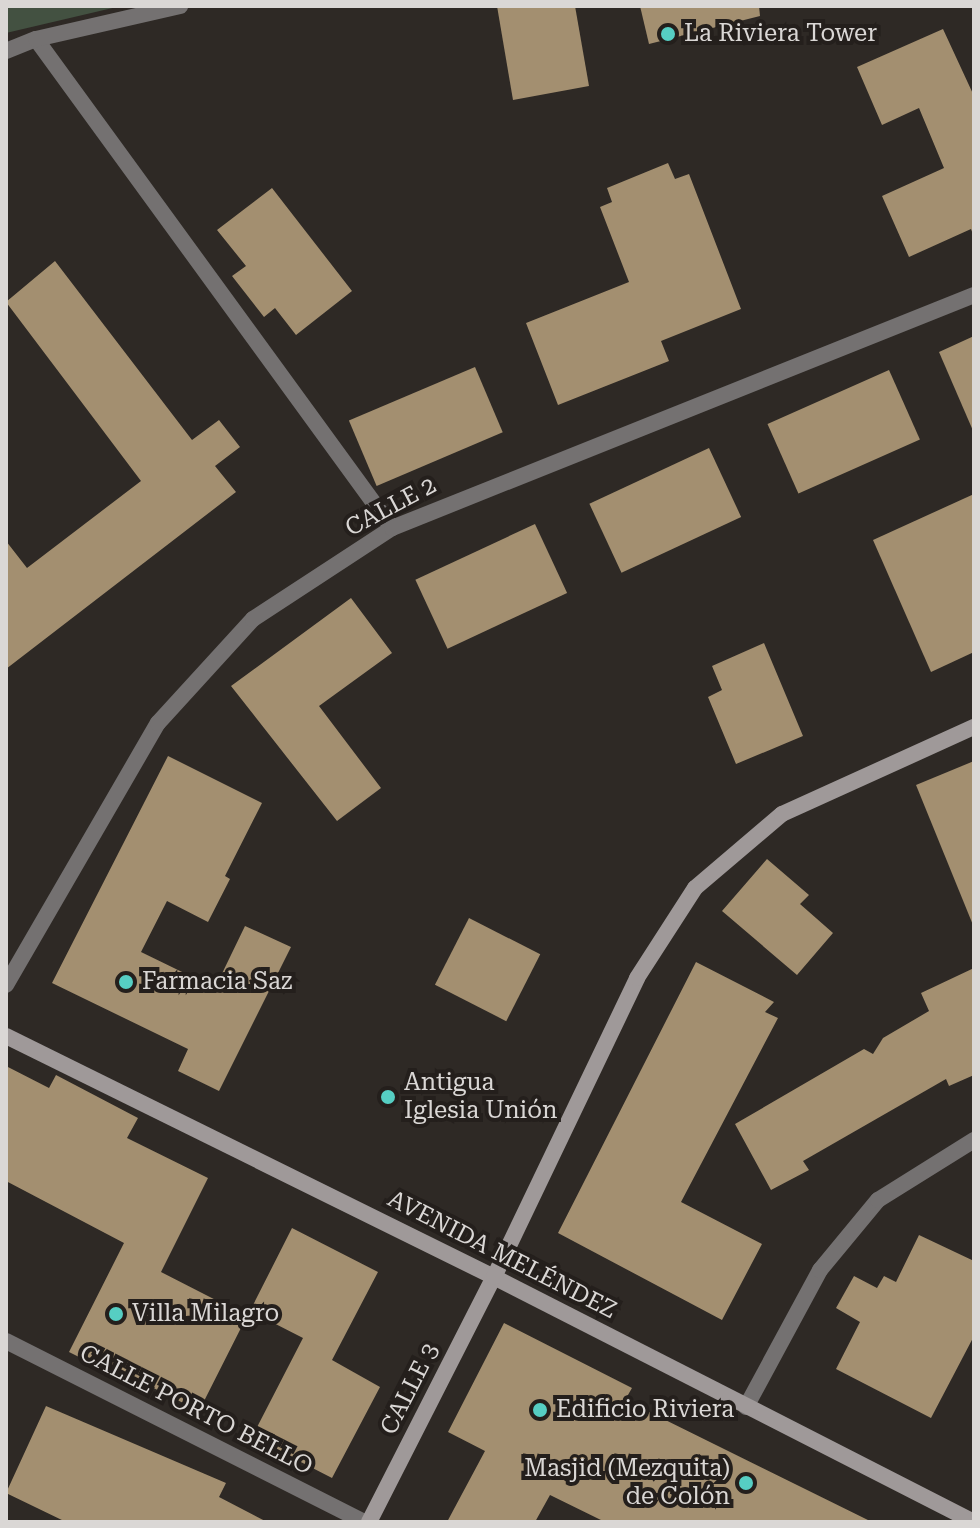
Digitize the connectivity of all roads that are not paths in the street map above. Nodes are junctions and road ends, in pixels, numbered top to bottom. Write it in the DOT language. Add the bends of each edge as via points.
graph roads {
  1 [pos="180,6"];
  2 [pos="36,39"];
  3 [pos="6,51"];
  4 [pos="974,295"];
  5 [pos="392,528"];
  6 [pos="974,727"];
  7 [pos="6,985"];
  8 [pos="6,1036"];
  9 [pos="974,1140"];
  10 [pos="494,1277"];
  11 [pos="6,1341"];
  12 [pos="746,1407"];
  13 [pos="366,1522"];
  14 [pos="974,1522"];
  1 -- 2 [label="street"];
  2 -- 3 [label="street"];
  2 -- 5 [label="street"];
  4 -- 5 [label="street, CALLE 2"];
  5 -- 7 [label="street, CALLE 2" via="253,619 158,723"];
  6 -- 10 [label="street, CALLE 3" via="782,814 695,888 637,978"];
  8 -- 10 [label="street, AVENIDA MELÉNDEZ"];
  9 -- 12 [label="street" via="878,1200 820,1270"];
  10 -- 12 [label="street, AVENIDA MELÉNDEZ"];
  10 -- 13 [label="street, CALLE 3"];
  11 -- 13 [label="street, CALLE PORTO BELLO"];
  12 -- 14 [label="street, AVENIDA MELÉNDEZ"];
}
